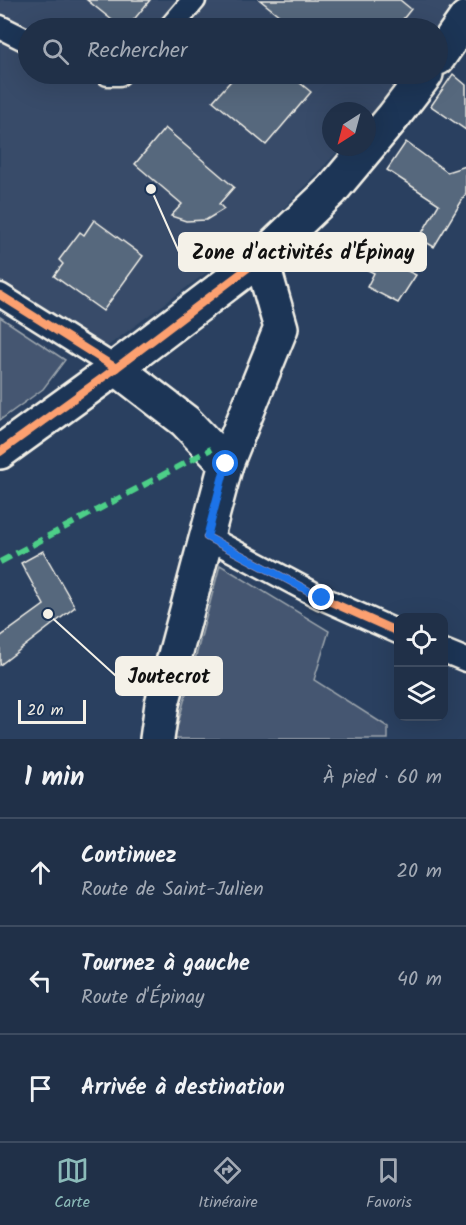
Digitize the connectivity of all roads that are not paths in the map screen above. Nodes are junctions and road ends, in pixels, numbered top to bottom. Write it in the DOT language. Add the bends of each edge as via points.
graph roads {
  1 [pos="194,0"];
  2 [pos="179,18"];
  3 [pos="466,18"];
  4 [pos="0,27"];
  5 [pos="18,36"];
  6 [pos="448,44"];
  7 [pos="418,84"];
  8 [pos="261,258"];
  9 [pos="0,295"];
  10 [pos="116,368"];
  11 [pos="0,452"];
  12 [pos="226,464"];
  13 [pos="207,537"];
  14 [pos="394,630"];
  15 [pos="448,653"];
  16 [pos="466,660"];
  17 [pos="157,739"];
  1 -- 2 [label="street"];
  3 -- 6 [label="main road"];
  4 -- 5 [label="street"];
  7 -- 8 [label="main road" via="332,190"];
  8 -- 10 [label="main road"];
  8 -- 12 [label="main road" via="281,328"];
  9 -- 10 [label="street"];
  10 -- 11 [label="main road"];
  10 -- 12 [label="main road" via="185,421"];
  12 -- 13 [label="main road"];
  13 -- 14 [label="street" via="322,598"];
  13 -- 17 [label="main road" via="162,704"];
  15 -- 16 [label="street"];
}
